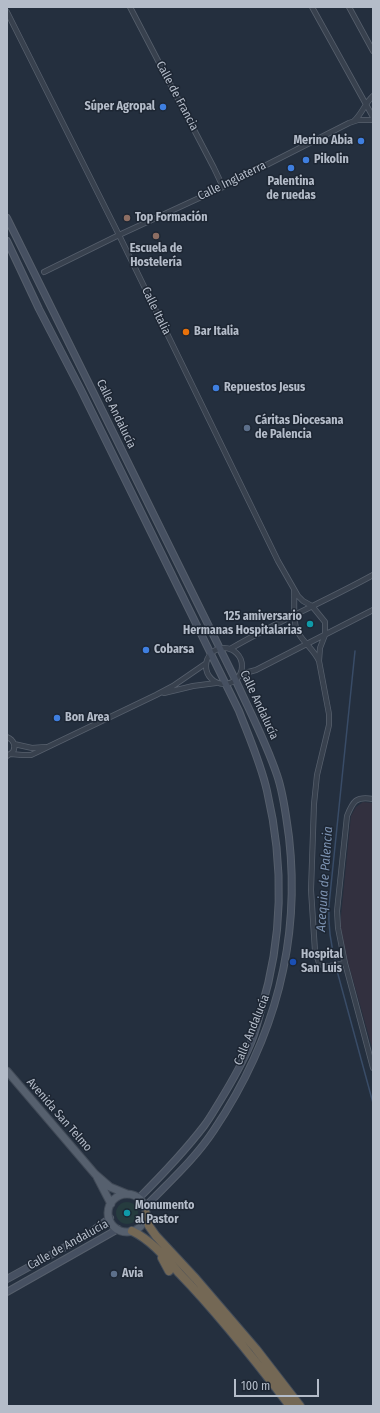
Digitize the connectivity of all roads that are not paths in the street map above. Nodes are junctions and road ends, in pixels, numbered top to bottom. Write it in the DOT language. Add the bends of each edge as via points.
graph roads {
  1 [pos="130,7"];
  2 [pos="312,7"];
  3 [pos="349,7"];
  4 [pos="7,12"];
  5 [pos="373,51"];
  6 [pos="373,96"];
  7 [pos="366,105"];
  8 [pos="373,119"];
  9 [pos="354,121"];
  10 [pos="223,187"];
  11 [pos="7,218"];
  12 [pos="119,235"];
  13 [pos="7,241"];
  14 [pos="44,272"];
  15 [pos="373,575"];
  16 [pos="294,589"];
  17 [pos="312,606"];
  18 [pos="373,610"];
  19 [pos="295,614"];
  20 [pos="325,635"];
  21 [pos="308,643"];
  22 [pos="220,648"];
  23 [pos="230,649"];
  24 [pos="210,654"];
  25 [pos="319,661"];
  26 [pos="205,664"];
  27 [pos="241,674"];
  28 [pos="236,681"];
  29 [pos="216,683"];
  30 [pos="226,685"];
  31 [pos="156,695"];
  32 [pos="7,737"];
  33 [pos="14,744"];
  34 [pos="49,746"];
  35 [pos="9,755"];
  36 [pos="373,799"];
  37 [pos="343,963"];
  38 [pos="373,1068"];
  39 [pos="7,1071"];
  40 [pos="95,1174"];
  41 [pos="127,1194"];
  42 [pos="139,1198"];
  43 [pos="111,1204"];
  44 [pos="146,1211"];
  45 [pos="110,1218"];
  46 [pos="118,1229"];
  47 [pos="132,1231"];
  48 [pos="160,1252"];
  49 [pos="169,1271"];
  50 [pos="7,1279"];
  51 [pos="7,1292"];
  52 [pos="290,1406"];
  53 [pos="300,1406"];
  1 -- 10 [label="street, Calle de Francia"];
  2 -- 7 [label="street"];
  3 -- 5 [label="street"];
  4 -- 12 [label="street, Calle Italia"];
  6 -- 7 [label="street"];
  7 -- 8 [label="street"];
  7 -- 9 [label="street"];
  8 -- 9 [label="street"];
  9 -- 10 [label="street, Calle Inglaterra"];
  10 -- 12 [label="street, Calle Inglaterra"];
  11 -- 22 [label="main road, Calle Andalucía"];
  12 -- 14 [label="street, Calle Inglaterra"];
  12 -- 16 [label="street, Calle Italia"];
  13 -- 24 [label="main road, Calle Andalucía"];
  15 -- 17 [label="street"];
  16 -- 17 [label="street, Calle Italia" via="303,601"];
  16 -- 19 [label="street, Calle Italia"];
  17 -- 19 [label="street"];
  17 -- 20 [label="street" via="325,622"];
  18 -- 20 [label="street"];
  19 -- 21 [label="street" via="298,633"];
  19 -- 23 [label="street"];
  20 -- 21 [label="street"];
  20 -- 25 [label="street"];
  21 -- 25 [label="street"];
  21 -- 27 [label="street" via="256,670"];
  22 -- 23 [label="street"];
  22 -- 24 [label="street"];
  22 -- 28 [label="main road, Calle Andalucía"];
  23 -- 27 [label="street" via="240,658"];
  24 -- 26 [label="street"];
  24 -- 30 [label="main road, Calle Andalucía"];
  25 -- 37 [label="street" via="329,725 317,775 314,804 311,890 315,951 319,963 325,967"];
  26 -- 29 [label="street" via="208,677"];
  26 -- 31 [label="street"];
  27 -- 28 [label="street"];
  28 -- 30 [label="street"];
  28 -- 44 [label="main road, Calle Andalucía" via="278,776 286,812 291,856 292,910 289,938 274,1009 257,1053 213,1131"];
  29 -- 30 [label="street"];
  29 -- 31 [label="street"];
  30 -- 42 [label="main road, Calle Andalucía" via="256,756 273,820 279,888 275,953 251,1043 231,1082 205,1125 180,1157"];
  31 -- 34 [label="street"];
  32 -- 33 [label="street"];
  33 -- 34 [label="street" via="32,748"];
  33 -- 35 [label="street" via="14,750"];
  34 -- 35 [label="street" via="31,754"];
  36 -- 37 [label="street" via="360,798 352,804 347,816 337,911"];
  37 -- 38 [label="street"];
  39 -- 40 [label="main road, Avenida San Telmo"];
  40 -- 41 [label="main road, Avenida San Telmo" via="110,1187"];
  40 -- 43 [label="main road, Avenida San Telmo"];
  41 -- 42 [label="main road"];
  41 -- 43 [label="main road" via="117,1197"];
  42 -- 44 [label="main road"];
  43 -- 45 [label="main road"];
  44 -- 47 [label="main road" via="142,1225"];
  44 -- 53 [label="highway" via="149,1226 156,1236 256,1349"];
  45 -- 46 [label="main road"];
  45 -- 50 [label="main road, Calle de Andalucía" via="87,1235"];
  46 -- 47 [label="main road"];
  46 -- 51 [label="main road, Calle de Andalucía"];
  47 -- 48 [label="highway" via="149,1241"];
  48 -- 49 [label="highway" via="162,1261"];
  48 -- 52 [label="highway" via="218,1315"];
}
